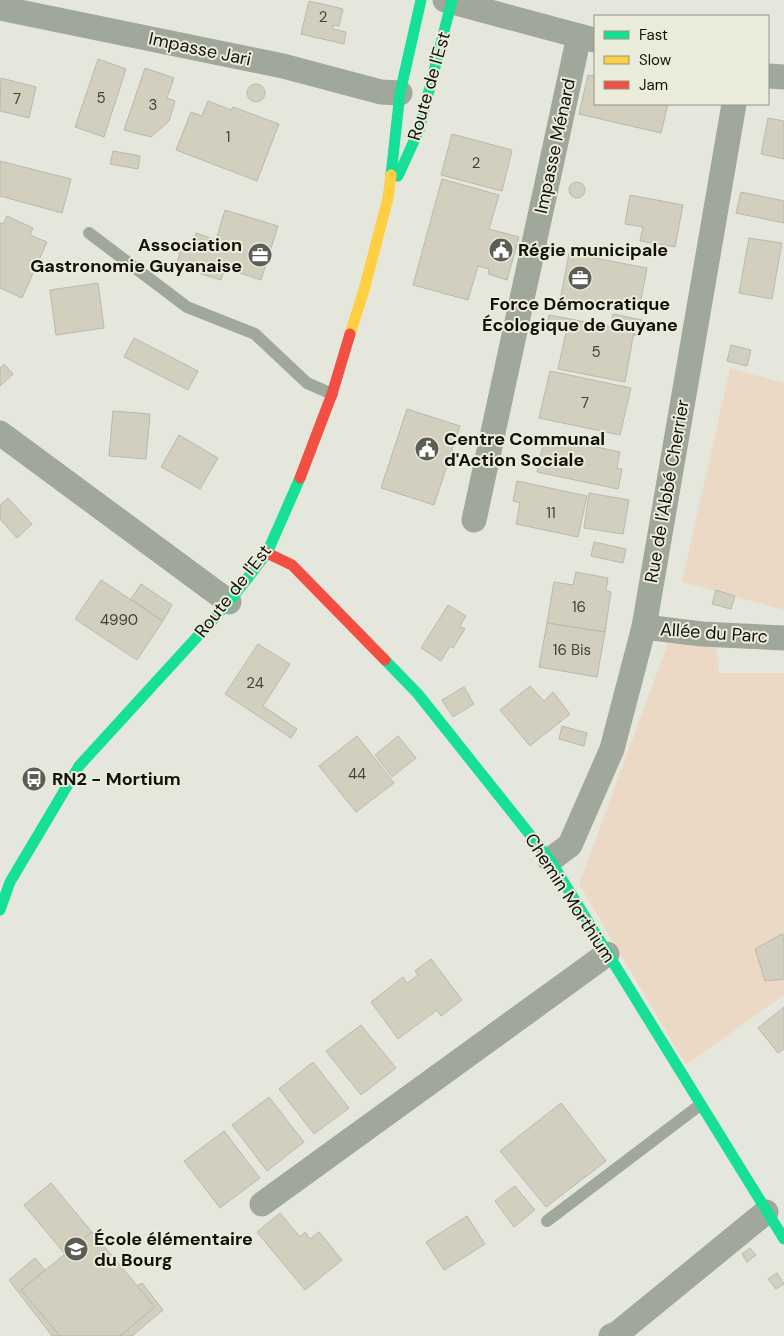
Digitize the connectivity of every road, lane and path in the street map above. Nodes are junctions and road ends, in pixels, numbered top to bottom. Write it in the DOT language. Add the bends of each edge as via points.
graph roads {
  1 [pos="421,0"];
  2 [pos="449,1"];
  3 [pos="0,8"];
  4 [pos="587,38"];
  5 [pos="769,76"];
  6 [pos="784,77"];
  7 [pos="400,93"];
  8 [pos="734,105"];
  9 [pos="388,198"];
  10 [pos="89,233"];
  11 [pos="332,394"];
  12 [pos="0,433"];
  13 [pos="474,520"];
  14 [pos="268,553"];
  15 [pos="229,602"];
  16 [pos="644,627"];
  17 [pos="784,638"];
  18 [pos="550,860"];
  19 [pos="0,872"];
  20 [pos="10,882"];
  21 [pos="0,910"];
  22 [pos="607,954"];
  23 [pos="700,1105"];
  24 [pos="262,1204"];
  25 [pos="766,1212"];
  26 [pos="547,1220"];
  27 [pos="784,1240"];
  28 [pos="611,1336"];
  1 -- 7 [label="main road, Route de l'Est"];
  2 -- 4 [label="street"];
  2 -- 9 [label="main road, Route de l'Est" via="419,130"];
  3 -- 7 [label="street, Impasse Jari" via="283,66 381,92"];
  4 -- 13 [label="street, Impasse Ménard"];
  5 -- 6 [label="street"];
  7 -- 9 [label="main road, Route de l'Est"];
  8 -- 16 [label="street, Rue de l'Abbé Cherrier"];
  9 -- 11 [label="main road, Route de l'Est"];
  10 -- 11 [label="lane" via="187,307 255,334 307,383"];
  11 -- 14 [label="main road, Route de l'Est"];
  12 -- 15 [label="street"];
  14 -- 15 [label="main road, Route de l'Est"];
  14 -- 18 [label="main road, Chemin Morthium" via="292,565 418,694"];
  15 -- 20 [label="main road, Route de l'Est" via="79,766"];
  16 -- 17 [label="street, Allée du Parc"];
  16 -- 18 [label="street, Rue de l'Abbé Cherrier" via="612,749 570,844"];
  18 -- 22 [label="main road, Chemin Morthium"];
  19 -- 20 [label="lane"];
  20 -- 21 [label="main road, Route de l'Est"];
  22 -- 23 [label="main road, Chemin Morthium"];
  22 -- 24 [label="street"];
  23 -- 25 [label="main road, Chemin Morthium"];
  23 -- 26 [label="lane"];
  25 -- 27 [label="main road, Chemin Morthium"];
  25 -- 28 [label="street"];
}
